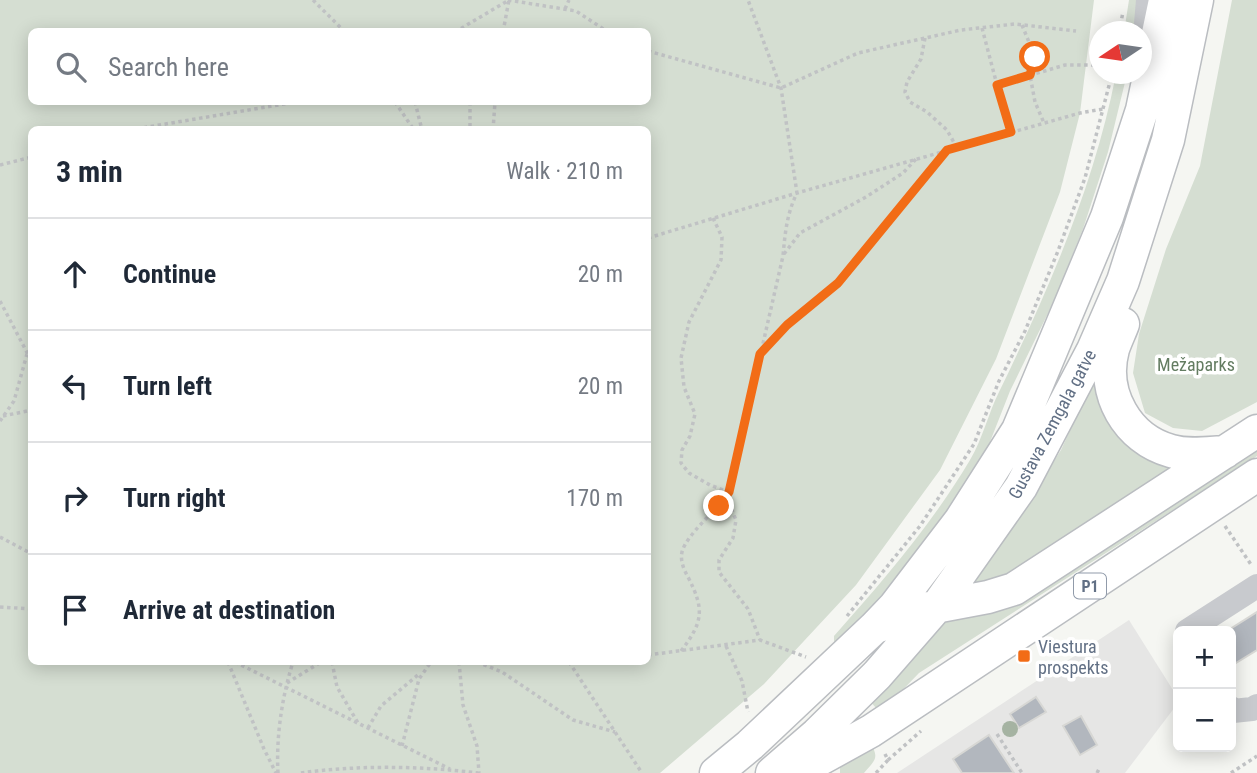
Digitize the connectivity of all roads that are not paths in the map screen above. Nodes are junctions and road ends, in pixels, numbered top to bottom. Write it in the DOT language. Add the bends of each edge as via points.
graph roads {
  1 [pos="1148,0"];
  2 [pos="1166,0"];
  3 [pos="1197,0"];
  4 [pos="1142,110"];
  5 [pos="1157,180"];
  6 [pos="1257,431"];
  7 [pos="1225,452"];
  8 [pos="1257,475"];
  9 [pos="1257,586"];
  10 [pos="938,605"];
  11 [pos="1195,626"];
  12 [pos="874,628"];
  13 [pos="1257,706"];
  14 [pos="1236,710"];
  15 [pos="812,769"];
  16 [pos="716,773"];
  17 [pos="772,773"];
  1 -- 4 [label="street"];
  2 -- 4 [label="main road, Gustava Zemgala gatve"];
  3 -- 5 [label="main road, Gustava Zemgala gatve"];
  4 -- 12 [label="main road, Gustava Zemgala gatve" via="1107,217 1018,430 960,521"];
  5 -- 7 [label="main road" via="1141,278 1113,350 1111,383 1132,430 1171,451"];
  5 -- 10 [label="main road, Gustava Zemgala gatve" via="1123,281 1093,350 1021,487"];
  6 -- 7 [label="main road, P1"];
  7 -- 10 [label="main road, P1" via="1014,589"];
  8 -- 15 [label="main road, P1"];
  9 -- 11 [label="street"];
  10 -- 12 [label="main road, P1"];
  10 -- 17 [label="main road, Gustava Zemgala gatve" via="877,675"];
  12 -- 16 [label="main road, P1"];
  13 -- 14 [label="street"];
}
